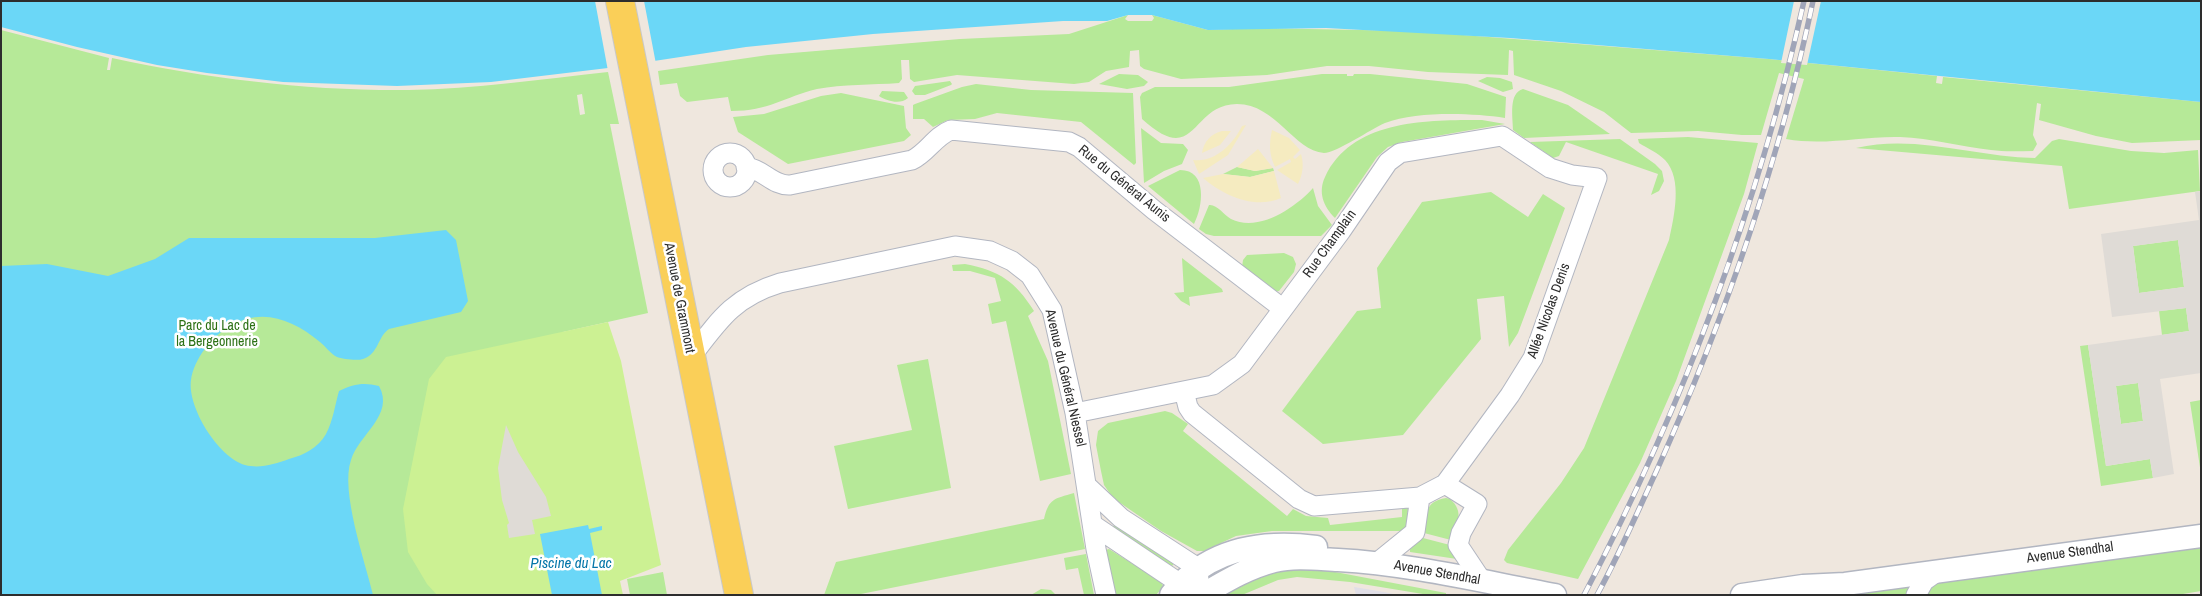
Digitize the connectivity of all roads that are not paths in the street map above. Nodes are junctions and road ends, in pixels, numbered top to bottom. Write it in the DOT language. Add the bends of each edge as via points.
graph roads {
  1 [pos="620,1"];
  2 [pos="746,167"];
  3 [pos="1598,178"];
  4 [pos="1282,308"];
  5 [pos="691,357"];
  6 [pos="1184,392"];
  7 [pos="1075,413"];
  8 [pos="1445,484"];
  9 [pos="1088,487"];
  10 [pos="1420,497"];
  11 [pos="1092,525"];
  12 [pos="2201,536"];
  13 [pos="1378,562"];
  14 [pos="1198,568"];
  15 [pos="1938,571"];
  16 [pos="1482,581"];
  17 [pos="1822,590"];
  18 [pos="1190,593"];
  19 [pos="738,595"];
  20 [pos="1106,595"];
  21 [pos="1556,595"];
  22 [pos="1742,595"];
  23 [pos="1916,595"];
  1 -- 5 [label="main road, Avenue de Grammont"];
  2 -- 4 [label="street, Rue du Général Aunis" via="755,168 779,184 790,185 912,160 951,130 1069,142"];
  3 -- 4 [label="street, Rue Champlain" via="1550,168 1502,136 1400,153 1388,162 1341,231"];
  3 -- 8 [label="street, Allée Nicolas Denis" via="1533,358"];
  4 -- 6 [label="street, Rue Champlain" via="1242,364 1213,385"];
  5 -- 7 [label="street, Avenue du Général Niessel" via="740,300 762,289 955,246 990,251 1012,260 1030,275 1052,310"];
  5 -- 19 [label="main road, Avenue de Grammont"];
  6 -- 7 [label="street, Rue Champlain"];
  6 -- 10 [label="street, Allée Nicolas Denis" via="1192,413 1307,503 1329,506"];
  7 -- 9 [label="street, Avenue du Général Niessel"];
  8 -- 10 [label="street, Allée Nicolas Denis"];
  8 -- 16 [label="street" via="1477,504 1461,532 1458,545"];
  9 -- 11 [label="street, Avenue du Général Niessel"];
  9 -- 14 [label="street" via="1121,518"];
  10 -- 13 [label="street" via="1415,532"];
  11 -- 18 [label="street"];
  11 -- 20 [label="street, Avenue du Général Niessel"];
  12 -- 15 [label="street, Avenue Stendhal"];
  13 -- 14 [label="street, Avenue Stendhal" via="1320,547 1274,544 1243,549"];
  13 -- 16 [label="street, Avenue Stendhal"];
  13 -- 18 [label="street, Avenue Stendhal" via="1310,558 1276,561"];
  14 -- 18 [label="street, Avenue Stendhal"];
  15 -- 17 [label="street, Avenue Stendhal"];
  15 -- 23 [label="street" via="1924,581"];
  16 -- 21 [label="street, Avenue Stendhal"];
  17 -- 22 [label="street, Avenue Stendhal"];
}
